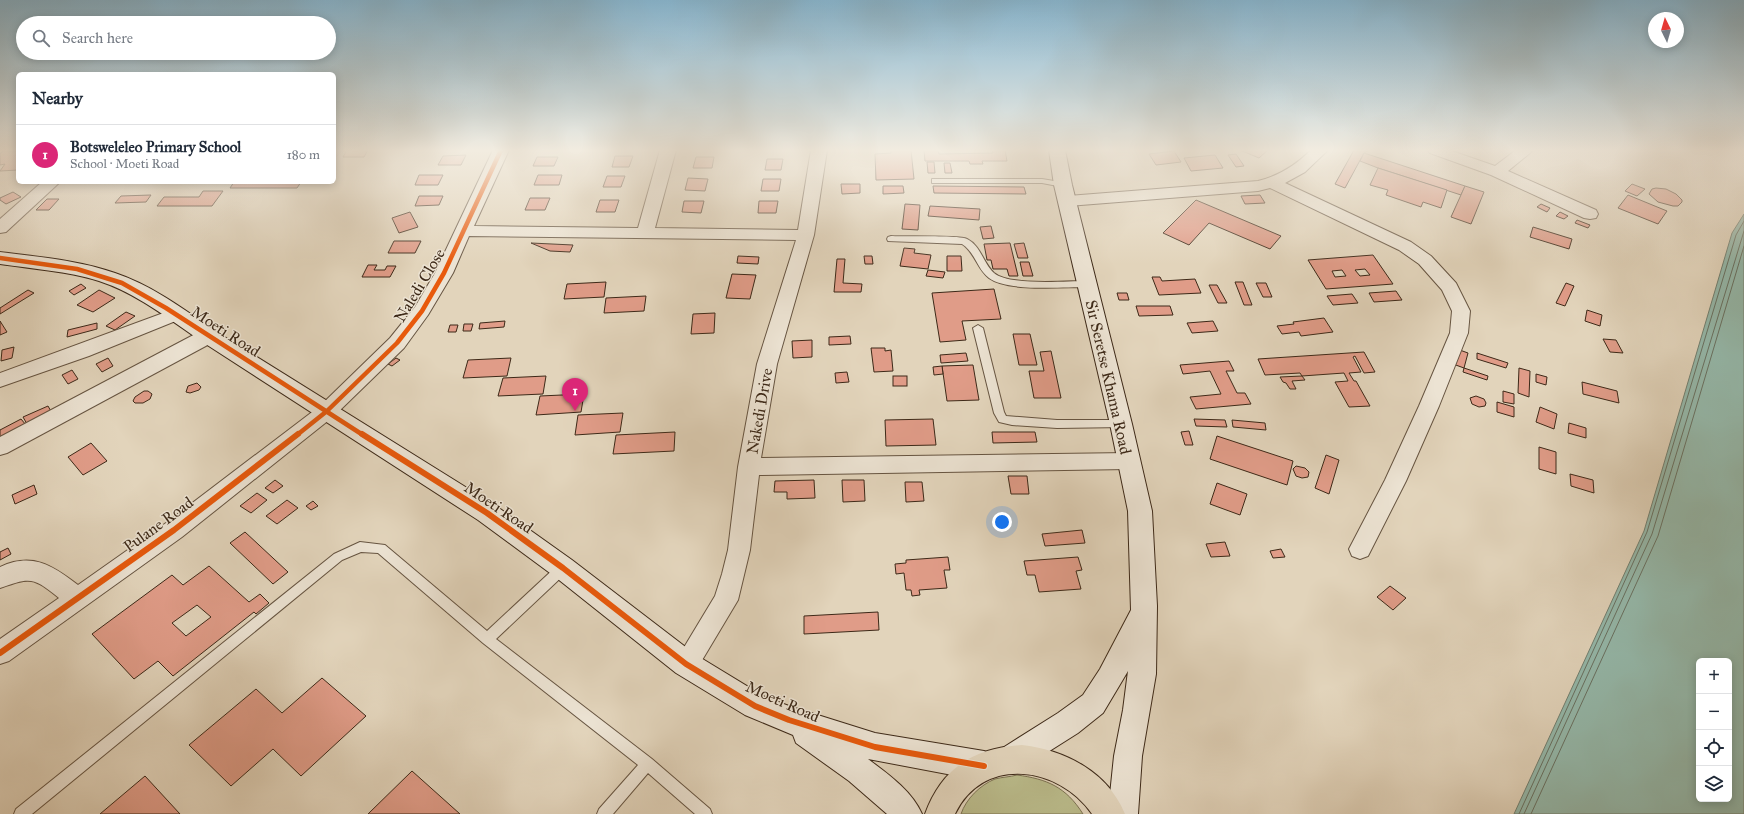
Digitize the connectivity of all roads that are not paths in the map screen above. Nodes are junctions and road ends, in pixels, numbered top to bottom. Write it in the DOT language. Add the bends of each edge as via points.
graph roads {
  1 [pos="45,188"];
  2 [pos="484,188"];
  3 [pos="657,188"];
  4 [pos="813,188"];
  5 [pos="1056,188"];
  6 [pos="1065,188"];
  7 [pos="1204,188"];
  8 [pos="1283,188"];
  9 [pos="1532,188"];
  10 [pos="1066,193"];
  11 [pos="1590,214"];
  12 [pos="0,228"];
  13 [pos="463,231"];
  14 [pos="645,232"];
  15 [pos="806,235"];
  16 [pos="891,239"];
  17 [pos="0,258"];
  18 [pos="1087,284"];
  19 [pos="177,314"];
  20 [pos="978,328"];
  21 [pos="208,336"];
  22 [pos="0,380"];
  23 [pos="327,411"];
  24 [pos="1121,424"];
  25 [pos="0,447"];
  26 [pos="1129,461"];
  27 [pos="749,467"];
  28 [pos="1360,549"];
  29 [pos="563,568"];
  30 [pos="0,578"];
  31 [pos="77,598"];
  32 [pos="1144,606"];
  33 [pos="487,639"];
  34 [pos="0,653"];
  35 [pos="686,664"];
  36 [pos="789,720"];
  37 [pos="998,762"];
  38 [pos="648,764"];
  39 [pos="21,814"];
  40 [pos="604,814"];
  41 [pos="706,814"];
  42 [pos="907,814"];
  43 [pos="940,814"];
  44 [pos="1110,814"];
  45 [pos="1123,814"];
  1 -- 12 [label="street"];
  2 -- 13 [label="street, Naledi Close"];
  3 -- 14 [label="street"];
  4 -- 15 [label="street, Nakedi Drive"];
  5 -- 10 [label="lane"];
  6 -- 10 [label="street, Sir Seretse Khama Road"];
  7 -- 10 [label="street"];
  8 -- 28 [label="street" via="1385,236 1415,253 1450,287 1461,311 1459,333 1430,406"];
  9 -- 11 [label="street"];
  10 -- 18 [label="street, Sir Seretse Khama Road"];
  13 -- 14 [label="street"];
  13 -- 23 [label="street, Naledi Close" via="444,274 411,326"];
  14 -- 15 [label="street"];
  15 -- 27 [label="street, Nakedi Drive" via="767,364"];
  16 -- 18 [label="lane" via="964,241 971,245 993,277 1000,279 1025,284"];
  17 -- 19 [label="street, Moeti Road" via="94,273 122,283"];
  18 -- 24 [label="street, Sir Seretse Khama Road"];
  19 -- 21 [label="street, Moeti Road"];
  19 -- 22 [label="street"];
  20 -- 24 [label="lane" via="999,413 1004,419 1057,424"];
  21 -- 23 [label="street, Moeti Road"];
  21 -- 25 [label="street"];
  23 -- 29 [label="street, Moeti Road" via="487,513"];
  23 -- 31 [label="street, Pulane Road" via="174,530"];
  24 -- 26 [label="street, Sir Seretse Khama Road"];
  26 -- 27 [label="street"];
  26 -- 32 [label="street, Sir Seretse Khama Road" via="1140,511"];
  27 -- 35 [label="street, Nakedi Drive" via="739,550 726,600"];
  29 -- 33 [label="lane"];
  29 -- 35 [label="street, Moeti Road"];
  30 -- 31 [label="street" via="25,569 43,572"];
  31 -- 34 [label="street, Pulane Road"];
  32 -- 37 [label="street, Sir Seretse Khama Road" via="1127,647 1093,704 1068,724"];
  32 -- 45 [label="street, Sir Seretse Khama Road" via="1142,674 1138,710 1128,756"];
  33 -- 38 [label="lane"];
  33 -- 39 [label="lane" via="381,548 360,547 338,557"];
  35 -- 36 [label="street, Moeti Road" via="755,706"];
  36 -- 37 [label="street, Moeti Road" via="876,747"];
  36 -- 42 [label="street, Moeti Road" via="873,780 892,796"];
  37 -- 43 [label="highway" via="967,777 952,792"];
  37 -- 44 [label="highway" via="1034,759 1062,769 1096,794"];
  38 -- 40 [label="lane"];
  38 -- 41 [label="lane"];
}
